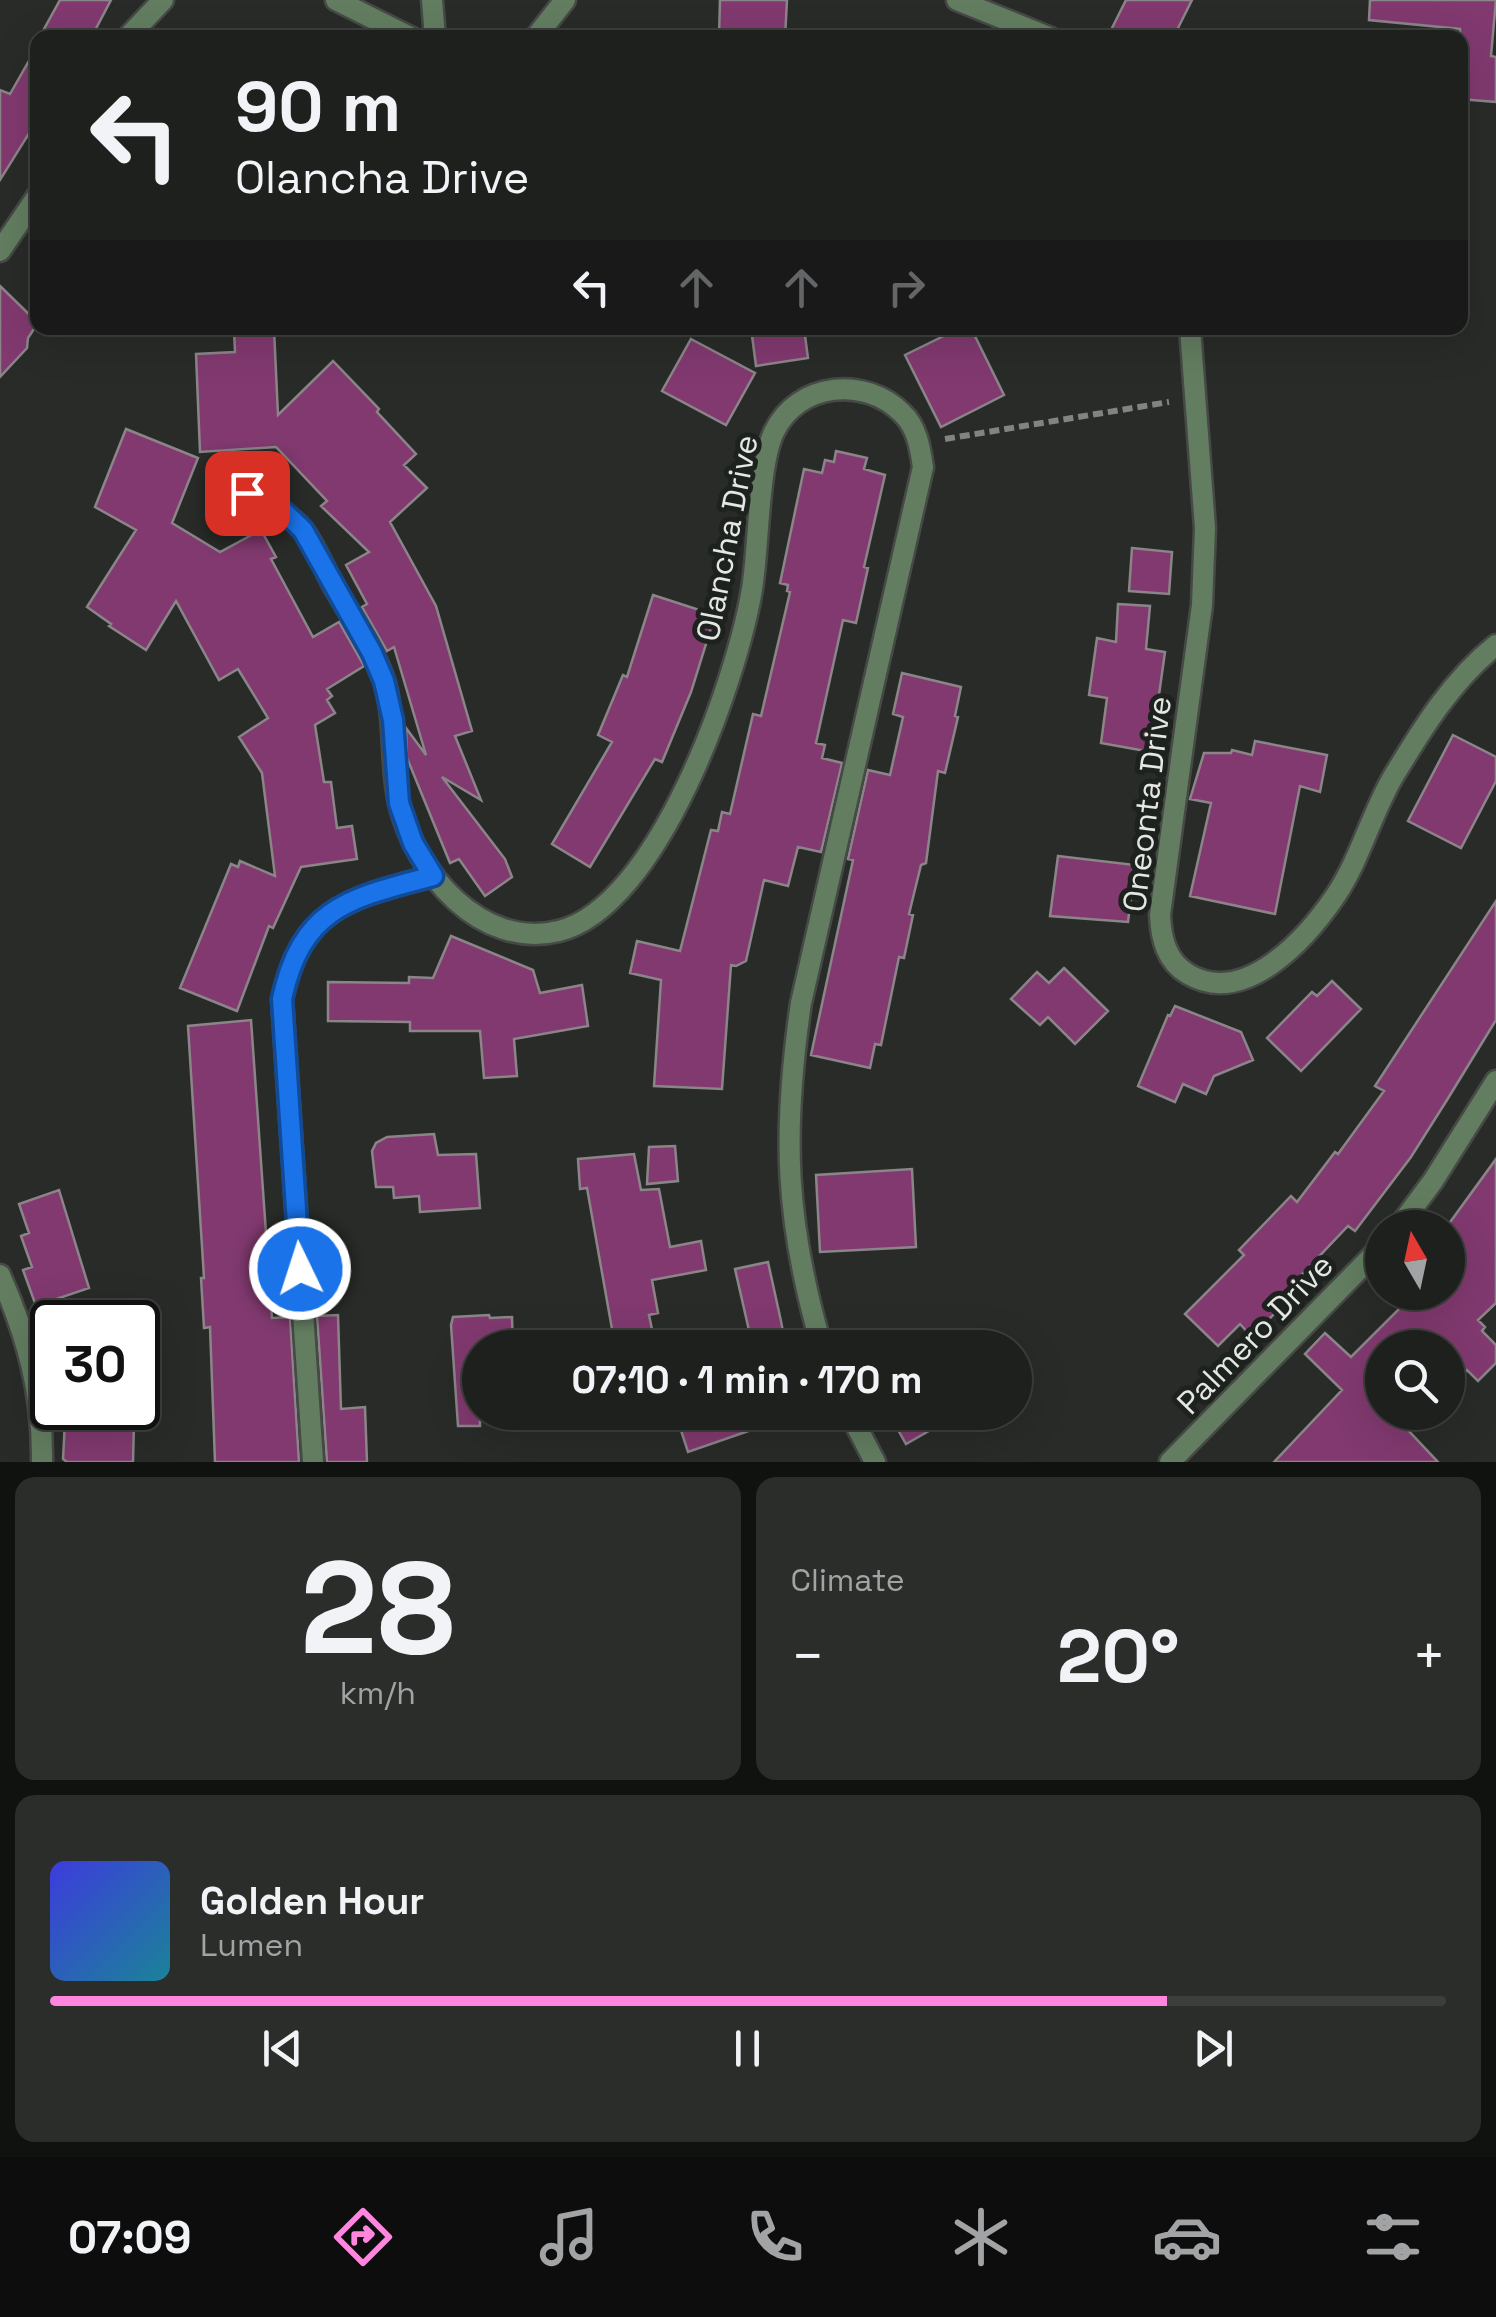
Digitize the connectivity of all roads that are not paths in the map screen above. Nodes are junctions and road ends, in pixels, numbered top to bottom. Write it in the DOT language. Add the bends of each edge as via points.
graph roads {
  1 [pos="163,0"];
  2 [pos="336,0"];
  3 [pos="432,0"];
  4 [pos="565,0"];
  5 [pos="957,0"];
  6 [pos="135,30"];
  7 [pos="396,30"];
  8 [pos="434,30"];
  9 [pos="541,30"];
  10 [pos="1031,30"];
  11 [pos="30,207"];
  12 [pos="0,251"];
  13 [pos="1190,335"];
  14 [pos="247,493"];
  15 [pos="1496,644"];
  16 [pos="433,876"];
  17 [pos="1496,1081"];
  18 [pos="1411,1210"];
  19 [pos="1365,1263"];
  20 [pos="0,1275"];
  21 [pos="817,1330"];
  22 [pos="858,1430"];
  23 [pos="42,1462"];
  24 [pos="313,1462"];
  25 [pos="875,1462"];
  26 [pos="1170,1462"];
  1 -- 6 [label="street"];
  2 -- 7 [label="street"];
  3 -- 8 [label="street"];
  4 -- 9 [label="street"];
  5 -- 10 [label="street"];
  11 -- 12 [label="street"];
  13 -- 15 [label="street, Oneonta Drive" via="1205,528 1202,605 1160,915 1161,937 1186,973 1208,982 1245,980 1306,932 1337,894 1390,782 1433,714"];
  14 -- 16 [label="street, Olancha Drive" via="281,509 303,530 372,653 393,720 399,803"];
  16 -- 21 [label="street, Olancha Drive" via="468,911 498,928 530,934 571,927 610,905 676,807 735,662 774,432 790,410 832,389 882,396 904,414 924,467 791,1070 791,1207"];
  16 -- 24 [label="street" via="367,894 324,917 302,942 285,984"];
  17 -- 18 [label="street"];
  19 -- 26 [label="street, Palmero Drive"];
  20 -- 23 [label="street" via="36,1376"];
  22 -- 25 [label="street"];
}
